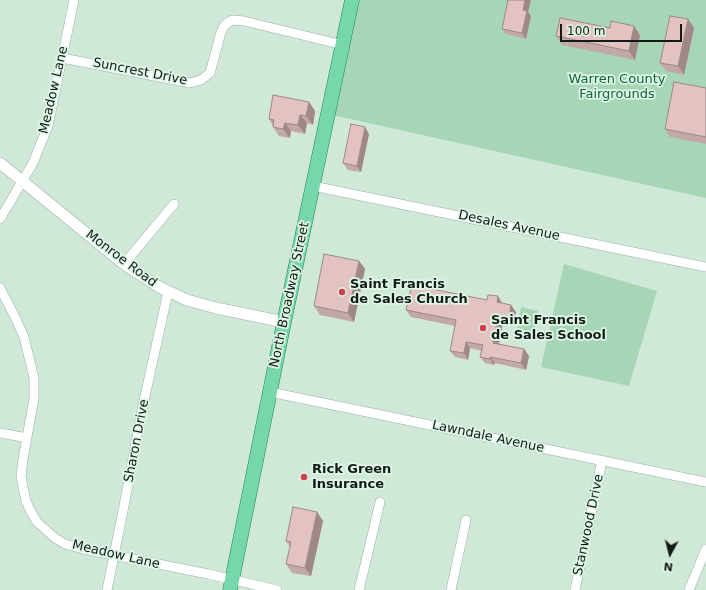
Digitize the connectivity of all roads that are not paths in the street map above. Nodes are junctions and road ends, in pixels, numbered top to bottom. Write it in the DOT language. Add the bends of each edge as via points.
graph roads {
  1 [pos="74,0"];
  2 [pos="352,0"];
  3 [pos="343,45"];
  4 [pos="62,58"];
  5 [pos="0,163"];
  6 [pos="22,181"];
  7 [pos="313,186"];
  8 [pos="174,204"];
  9 [pos="0,219"];
  10 [pos="124,264"];
  11 [pos="706,267"];
  12 [pos="0,288"];
  13 [pos="168,292"];
  14 [pos="284,322"];
  15 [pos="270,392"];
  16 [pos="0,432"];
  17 [pos="27,438"];
  18 [pos="602,460"];
  19 [pos="706,482"];
  20 [pos="380,502"];
  21 [pos="466,520"];
  22 [pos="706,549"];
  23 [pos="114,556"];
  24 [pos="231,585"];
  25 [pos="106,590"];
  26 [pos="277,590"];
  27 [pos="359,590"];
  28 [pos="452,590"];
  29 [pos="575,590"];
  30 [pos="689,590"];
  1 -- 4 [label="street, Meadow Lane"];
  2 -- 3 [label="main road, North Broadway Street"];
  3 -- 4 [label="street, Suncrest Drive" via="234,20 224,26 221,32 210,73 201,80 190,83"];
  3 -- 7 [label="main road, North Broadway Street"];
  4 -- 6 [label="street, Meadow Lane" via="48,126 33,163"];
  5 -- 6 [label="street, Monroe Road"];
  6 -- 9 [label="street, Meadow Lane"];
  6 -- 10 [label="street, Monroe Road"];
  7 -- 11 [label="street, Desales Avenue"];
  7 -- 14 [label="main road, North Broadway Street"];
  8 -- 10 [label="street"];
  10 -- 13 [label="street, Monroe Road"];
  12 -- 17 [label="street, Meadow Lane" via="24,337 34,378 34,399"];
  13 -- 14 [label="street, Monroe Road" via="216,308"];
  13 -- 23 [label="street, Sharon Drive"];
  14 -- 15 [label="main road, North Broadway Street"];
  15 -- 18 [label="street, Lawndale Avenue"];
  15 -- 24 [label="main road, North Broadway Street"];
  16 -- 17 [label="street"];
  17 -- 23 [label="street, Meadow Lane" via="21,471 22,489 30,512 37,522 65,544"];
  18 -- 19 [label="street, Lawndale Avenue"];
  18 -- 29 [label="street, Stanwood Drive"];
  20 -- 27 [label="street"];
  21 -- 28 [label="street"];
  22 -- 30 [label="street"];
  23 -- 24 [label="street, Meadow Lane"];
  23 -- 25 [label="street, Sharon Drive"];
  24 -- 26 [label="street, Meadow Lane"];
}
